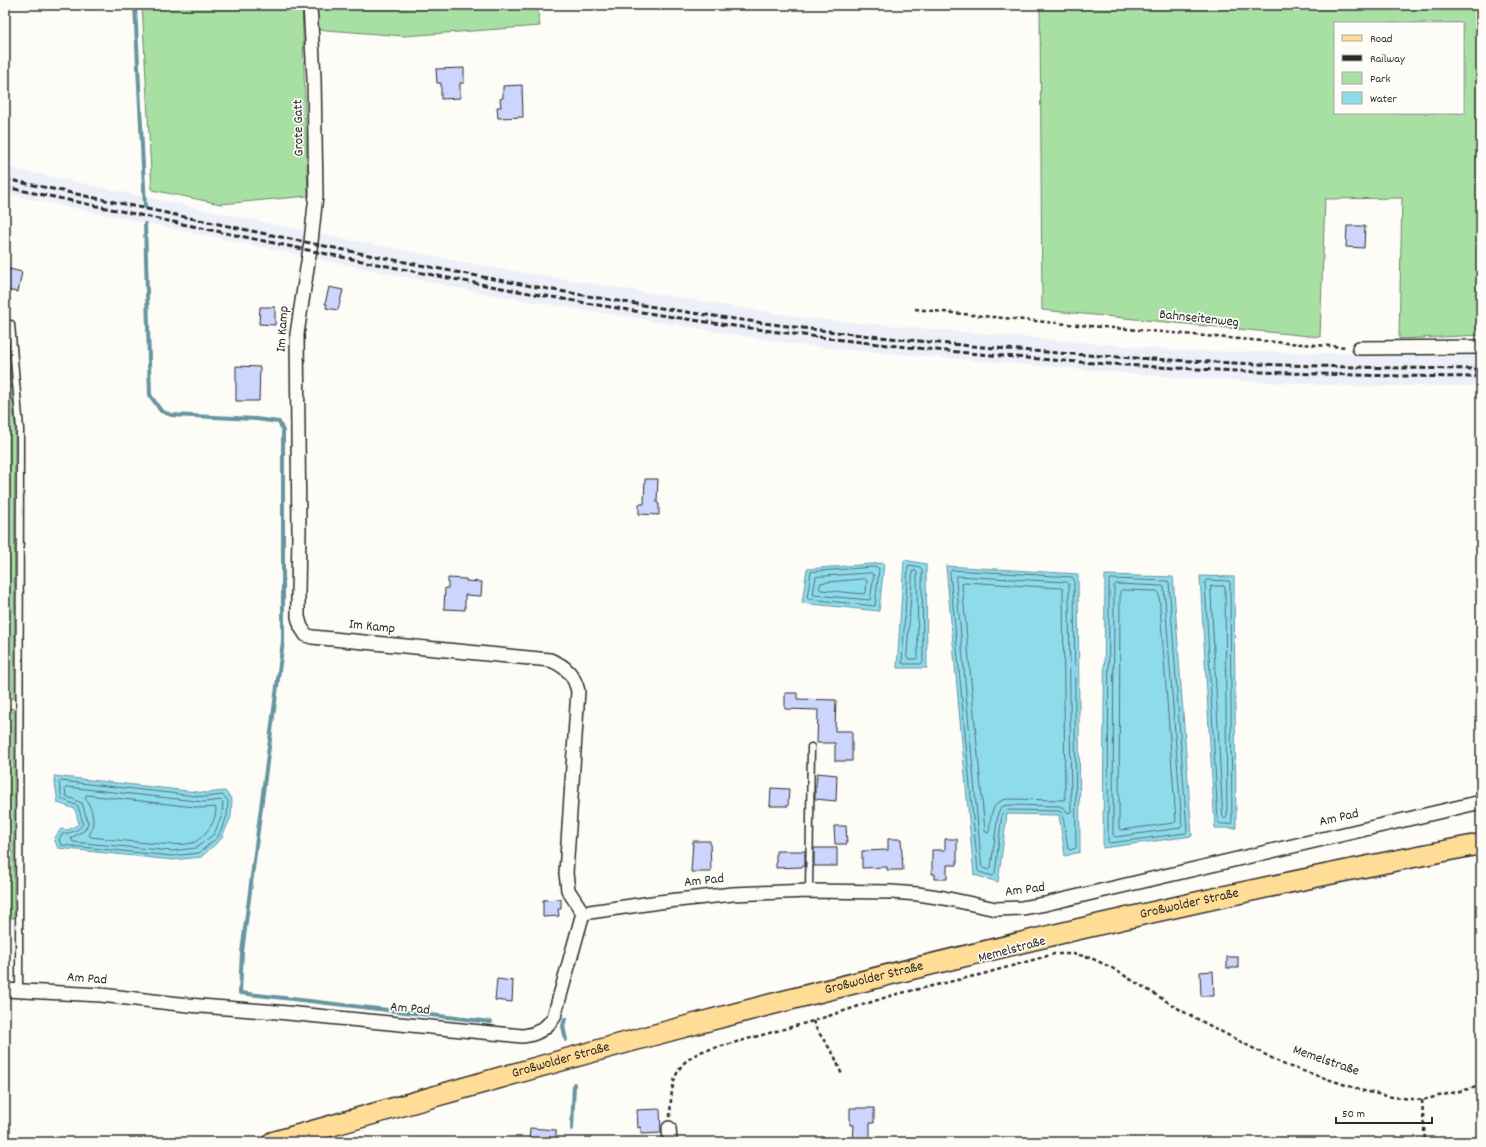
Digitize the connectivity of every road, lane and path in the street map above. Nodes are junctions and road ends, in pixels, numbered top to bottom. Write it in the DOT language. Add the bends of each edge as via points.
graph roads {
  1 [pos="310,5"];
  2 [pos="310,250"];
  3 [pos="915,309"];
  4 [pos="11,324"];
  5 [pos="1481,347"];
  6 [pos="1359,348"];
  7 [pos="811,747"];
  8 [pos="1481,802"];
  9 [pos="1481,844"];
  10 [pos="808,891"];
  11 [pos="583,914"];
  12 [pos="5,990"];
  13 [pos="19,992"];
  14 [pos="813,1021"];
  15 [pos="842,1075"];
  16 [pos="1481,1086"];
  17 [pos="1422,1100"];
  18 [pos="669,1128"];
  19 [pos="273,1142"];
  20 [pos="670,1142"];
  21 [pos="1425,1142"];
  1 -- 2 [label="street, Grote Gatt" via="316,195"];
  2 -- 11 [label="street, Im Kamp" via="297,334 298,617 301,627 306,635 312,637 550,660 566,668 572,675 578,691 566,873 568,890"];
  3 -- 6 [label="path, Bahnseitenweg" via="1035,322"];
  4 -- 13 [label="lane" via="20,428"];
  5 -- 6 [label="street"];
  7 -- 10 [label="lane"];
  8 -- 10 [label="street, Am Pad" via="1022,908 996,909 918,894"];
  9 -- 19 [label="main road, Großwolder Straße" via="1413,856 1029,940 694,1024"];
  10 -- 11 [label="street, Am Pad" via="733,894"];
  11 -- 13 [label="street, Am Pad" via="554,1018 548,1026 530,1036 188,1006 101,995"];
  12 -- 13 [label="street, Am Pad"];
  14 -- 15 [label="path" via="834,1055"];
  14 -- 17 [label="path, Memelstraße" via="893,995 976,976 1054,954 1073,954 1088,957 1112,968 1184,1012 1285,1065 1364,1091"];
  14 -- 18 [label="path, Memelstraße" via="700,1052 684,1063 672,1088"];
  16 -- 17 [label="path, Memelstraße"];
  17 -- 21 [label="path"];
  18 -- 20 [label="street"];
}
